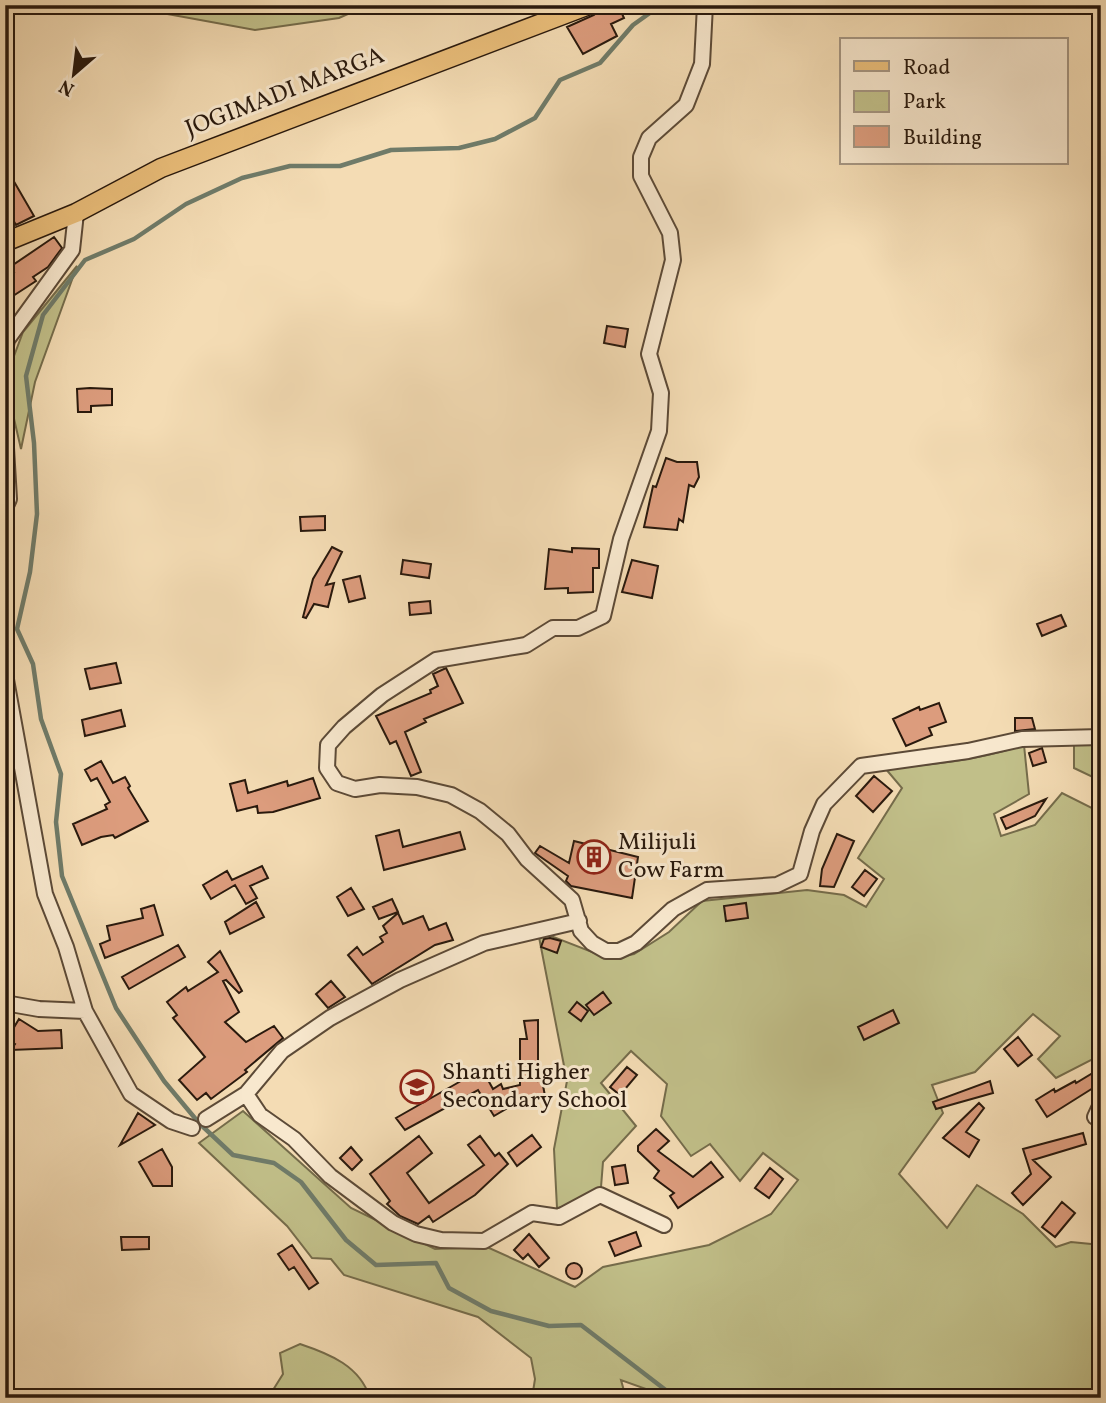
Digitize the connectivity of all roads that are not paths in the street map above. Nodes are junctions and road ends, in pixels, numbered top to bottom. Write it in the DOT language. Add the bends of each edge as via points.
graph roads {
  1 [pos="589,5"];
  2 [pos="705,5"];
  3 [pos="76,214"];
  4 [pos="5,243"];
  5 [pos="5,351"];
  6 [pos="5,430"];
  7 [pos="5,508"];
  8 [pos="5,674"];
  9 [pos="1101,737"];
  10 [pos="579,921"];
  11 [pos="5,1003"];
  12 [pos="85,1011"];
  13 [pos="246,1094"];
  14 [pos="1101,1104"];
  15 [pos="206,1119"];
  16 [pos="1101,1120"];
  17 [pos="192,1128"];
  18 [pos="664,1225"];
  1 -- 3 [label="main road, JOGIMADI MARGA" via="161,168"];
  2 -- 10 [label="street" via="702,64 686,105 649,138 641,157 641,176 670,233 673,260 649,354 661,393 659,432 617,550 603,616 578,628 553,628 526,646 436,660 382,695 328,745 327,768 337,783 355,789 417,787 451,795 480,811 572,900"];
  3 -- 4 [label="main road, JOGIMADI MARGA"];
  3 -- 5 [label="street" via="72,250 7,340"];
  6 -- 7 [label="street" via="9,499"];
  8 -- 12 [label="street" via="45,894"];
  9 -- 10 [label="street" via="1022,739 861,766 824,804 800,874 777,885 707,890 673,909 651,932 619,951 606,951 592,943"];
  10 -- 13 [label="street" via="484,943 400,980 330,1018 282,1051"];
  11 -- 12 [label="street"];
  12 -- 17 [label="street" via="131,1094 171,1121"];
  13 -- 15 [label="street"];
  13 -- 18 [label="street" via="260,1115 294,1139 330,1176 393,1223 416,1234 440,1240 484,1241 532,1213 559,1217 600,1195"];
  14 -- 16 [label="street" via="1095,1117"];
}
